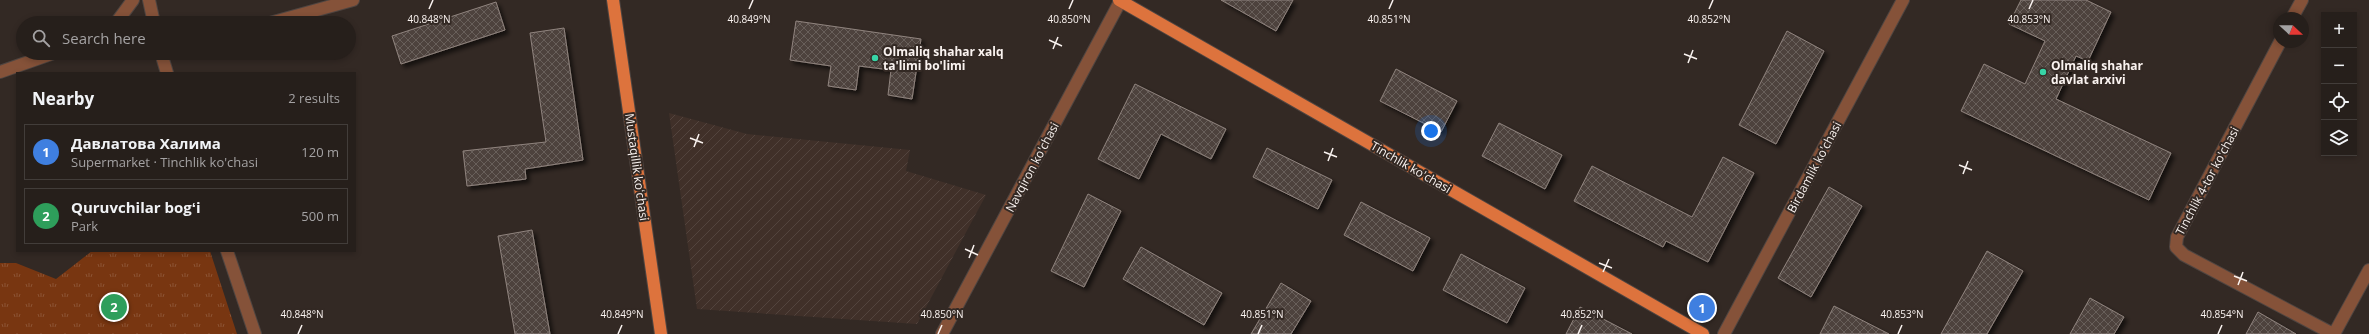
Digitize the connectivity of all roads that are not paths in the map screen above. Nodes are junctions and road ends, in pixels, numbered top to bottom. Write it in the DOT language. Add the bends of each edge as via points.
graph roads {
  1 [pos="132,0"];
  2 [pos="149,0"];
  3 [pos="353,0"];
  4 [pos="613,0"];
  5 [pos="1120,0"];
  6 [pos="1903,0"];
  7 [pos="2302,0"];
  8 [pos="2295,12"];
  9 [pos="121,16"];
  10 [pos="152,16"];
  11 [pos="295,16"];
  12 [pos="2277,48"];
  13 [pos="34,60"];
  14 [pos="163,60"];
  15 [pos="0,72"];
  16 [pos="167,72"];
  17 [pos="227,252"];
  18 [pos="2369,270"];
  19 [pos="1695,332"];
  20 [pos="255,334"];
  21 [pos="661,334"];
  22 [pos="942,334"];
  23 [pos="1724,334"];
  24 [pos="2333,334"];
  1 -- 9 [label="street"];
  2 -- 10 [label="street"];
  3 -- 11 [label="street"];
  4 -- 21 [label="main road, Mustaqillik koʻchasi"];
  5 -- 19 [label="main road, Tinchlik ko'chasi"];
  5 -- 22 [label="street, Navqiron ko'chasi"];
  6 -- 23 [label="street, Birdamlik ko'chasi"];
  7 -- 8 [label="street"];
  12 -- 24 [label="street, Tinchlik 4-tor ko'chasi" via="2177,237 2176,247 2184,255"];
  13 -- 15 [label="street"];
  14 -- 16 [label="street"];
  17 -- 20 [label="street"];
  18 -- 24 [label="street"];
}
